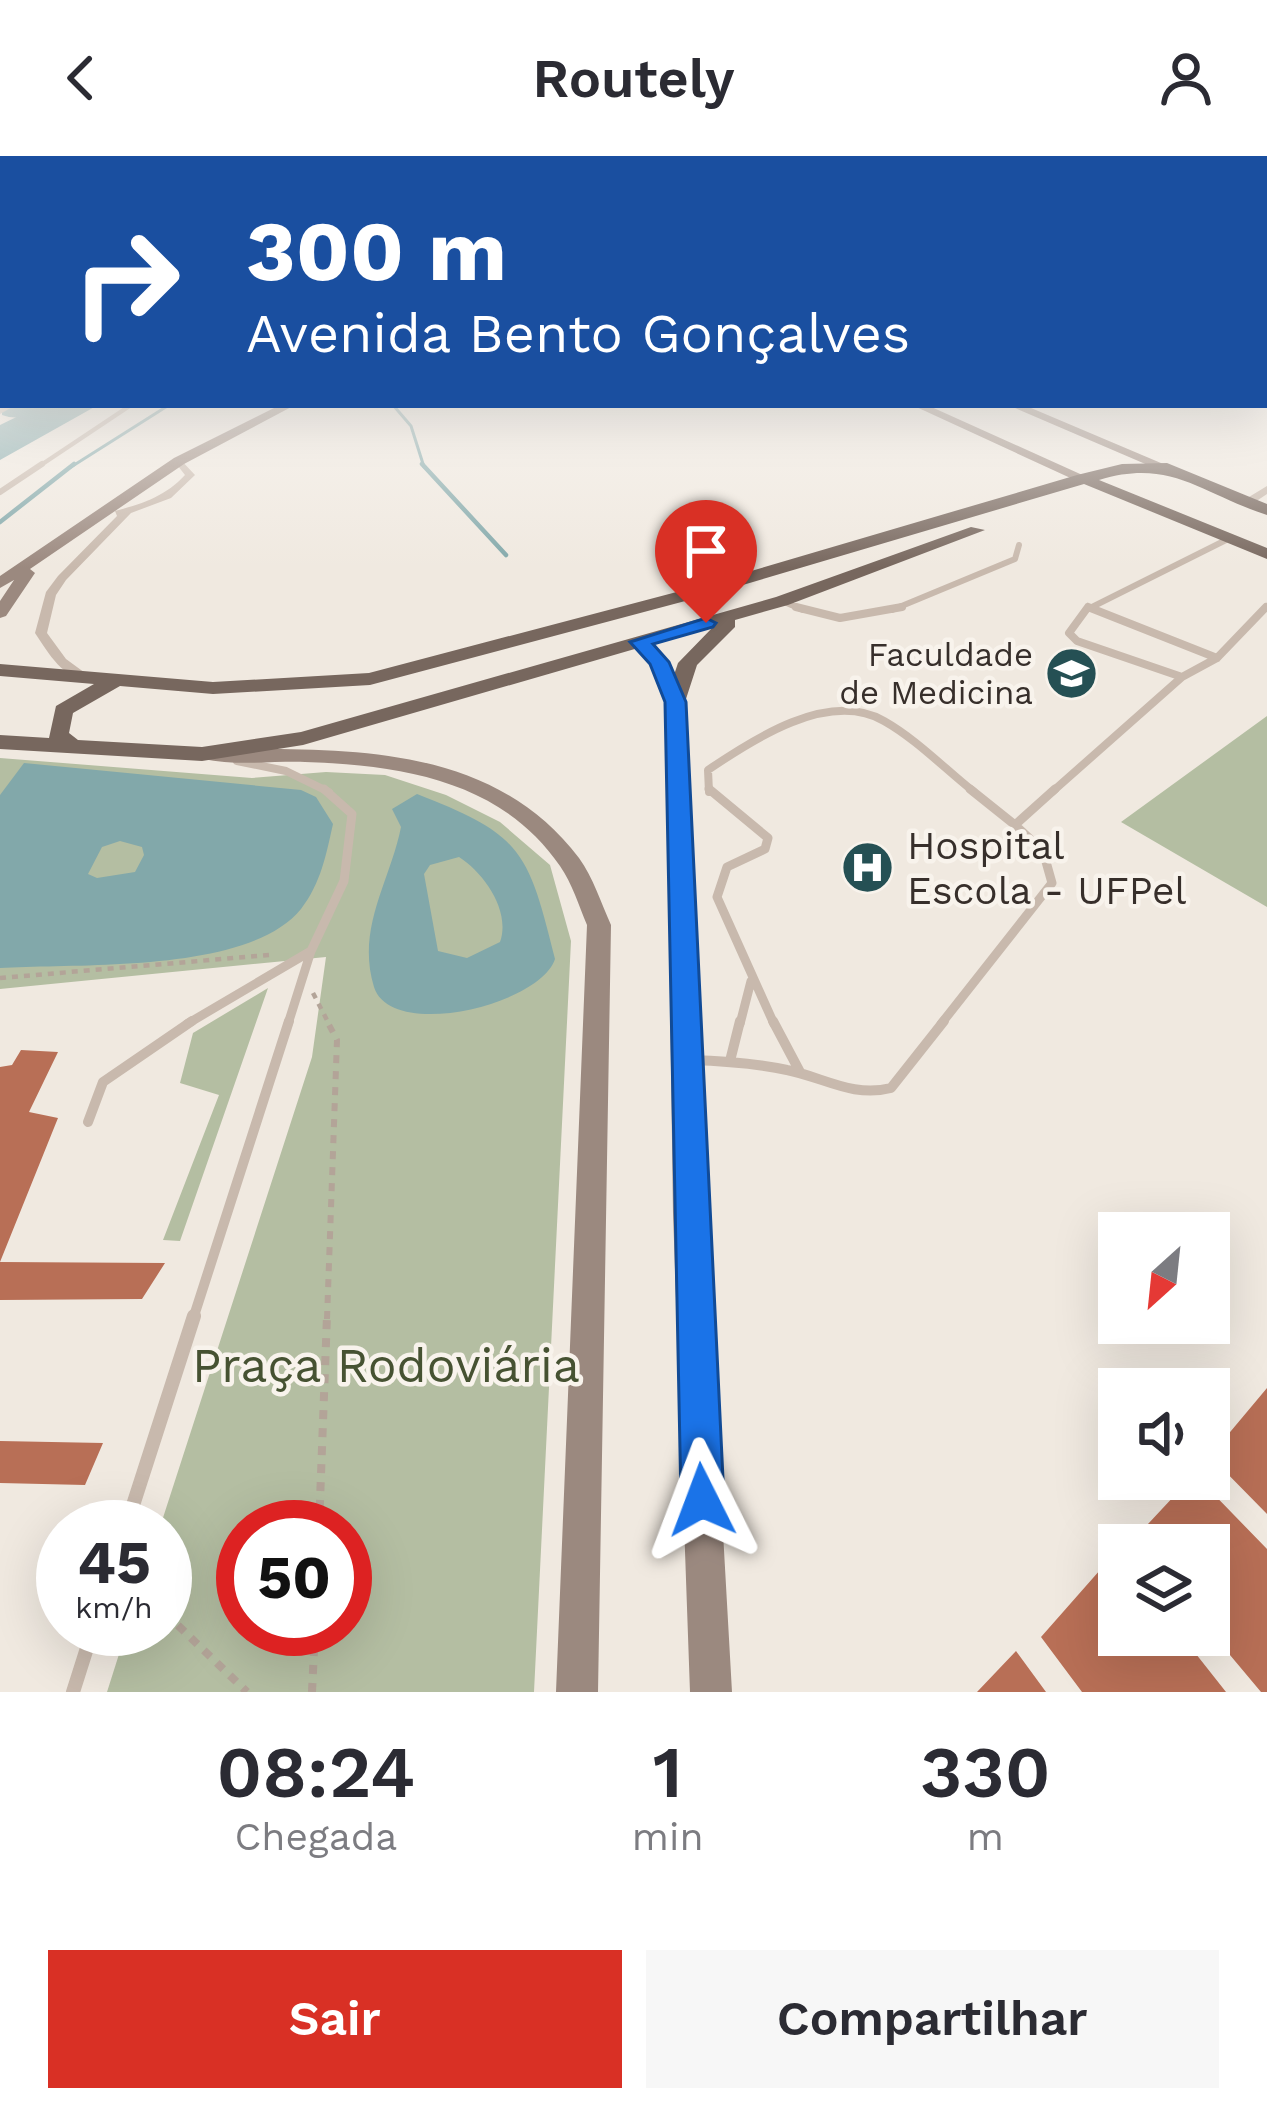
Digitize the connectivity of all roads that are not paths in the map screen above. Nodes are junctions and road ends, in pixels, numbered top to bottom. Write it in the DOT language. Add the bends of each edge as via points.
graph roads {
  1 [pos="101,425"];
  2 [pos="250,425"];
  3 [pos="962,425"];
  4 [pos="1065,425"];
  5 [pos="179,461"];
  6 [pos="1162,466"];
  7 [pos="1082,478"];
  8 [pos="1111,485"];
  9 [pos="1267,489"];
  10 [pos="0,492"];
  11 [pos="1248,502"];
  12 [pos="1267,509"];
  13 [pos="127,511"];
  14 [pos="91,520"];
  15 [pos="1226,540"];
  16 [pos="57,541"];
  17 [pos="1019,545"];
  18 [pos="1267,554"];
  19 [pos="793,565"];
  20 [pos="0,583"];
  21 [pos="713,588"];
  22 [pos="782,601"];
  23 [pos="1267,606"];
  24 [pos="1088,607"];
  25 [pos="0,613"];
  26 [pos="739,614"];
  27 [pos="568,629"];
  28 [pos="640,642"];
  29 [pos="0,649"];
  30 [pos="1217,658"];
  31 [pos="0,670"];
  32 [pos="34,673"];
  33 [pos="1182,677"];
  34 [pos="86,678"];
  35 [pos="113,682"];
  36 [pos="675,702"];
  37 [pos="0,742"];
  38 [pos="71,745"];
  39 [pos="202,754"];
  40 [pos="1015,826"];
  41 [pos="311,951"];
  42 [pos="751,982"];
  43 [pos="686,1059"];
  44 [pos="730,1061"];
  45 [pos="800,1072"];
  46 [pos="88,1122"];
  47 [pos="135,1500"];
  48 [pos="84,1656"];
  49 [pos="73,1692"];
  50 [pos="578,1692"];
  51 [pos="712,1692"];
  1 -- 10 [label="lane"];
  2 -- 5 [label="main road"];
  3 -- 7 [label="main road"];
  4 -- 6 [label="main road"];
  5 -- 13 [label="street" via="190,476 184,484"];
  5 -- 14 [label="main road"];
  6 -- 8 [label="main road"];
  6 -- 11 [label="main road"];
  7 -- 8 [label="main road"];
  7 -- 19 [label="main road"];
  8 -- 15 [label="main road"];
  8 -- 22 [label="main road"];
  9 -- 11 [label="street"];
  11 -- 12 [label="main road"];
  13 -- 14 [label="street"];
  13 -- 34 [label="street" via="50,595 41,633 61,662"];
  14 -- 16 [label="main road"];
  15 -- 18 [label="main road"];
  15 -- 24 [label="lane"];
  16 -- 20 [label="main road"];
  16 -- 25 [label="main road"];
  17 -- 22 [label="lane" via="1016,559 874,617 826,620"];
  19 -- 21 [label="main road"];
  19 -- 22 [label="main road" via="775,584"];
  21 -- 22 [label="main road"];
  21 -- 27 [label="main road"];
  22 -- 26 [label="main road"];
  23 -- 30 [label="lane"];
  24 -- 30 [label="lane"];
  24 -- 33 [label="lane" via="1070,625 1077,641"];
  26 -- 28 [label="main road"];
  26 -- 36 [label="main road" via="688,663"];
  27 -- 28 [label="main road"];
  27 -- 35 [label="main road" via="370,679 268,688"];
  28 -- 36 [label="main road" via="659,662"];
  28 -- 39 [label="main road" via="346,728"];
  29 -- 32 [label="main road"];
  30 -- 33 [label="lane"];
  31 -- 32 [label="main road"];
  32 -- 34 [label="main road"];
  33 -- 40 [label="lane"];
  34 -- 35 [label="main road"];
  35 -- 38 [label="main road" via="63,710 58,735"];
  36 -- 43 [label="main road"];
  37 -- 38 [label="main road"];
  38 -- 39 [label="main road"];
  39 -- 41 [label="lane" via="298,772 331,789 352,814 344,880"];
  39 -- 50 [label="main road" via="407,764 474,782 524,809 565,847 587,885 599,925"];
  40 -- 42 [label="lane" via="882,719 861,712 841,709 750,740 708,770 705,784 768,838 764,849 727,867 717,897"];
  40 -- 45 [label="lane" via="1043,851 1052,883 891,1088 851,1092"];
  41 -- 46 [label="lane" via="140,1051 104,1082"];
  41 -- 47 [label="lane"];
  42 -- 44 [label="lane"];
  42 -- 45 [label="lane"];
  43 -- 44 [label="lane"];
  43 -- 51 [label="main road"];
  44 -- 45 [label="lane"];
  48 -- 49 [label="lane"];
}
